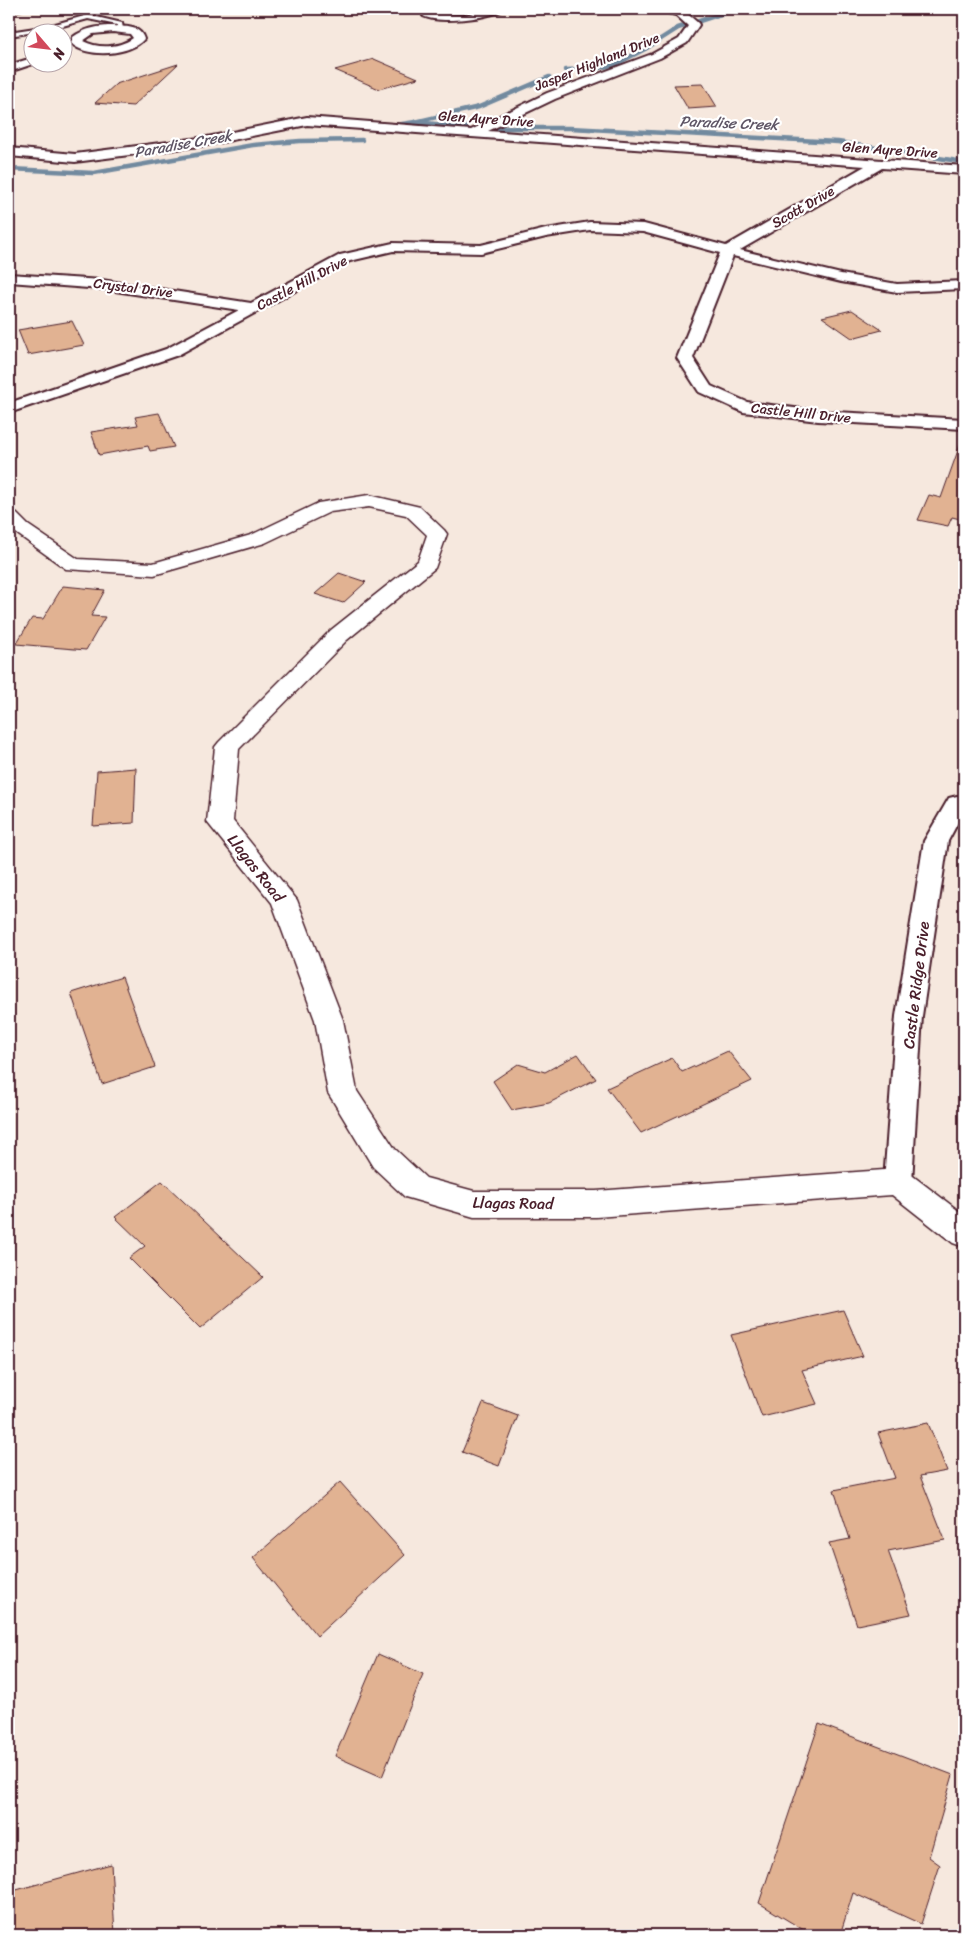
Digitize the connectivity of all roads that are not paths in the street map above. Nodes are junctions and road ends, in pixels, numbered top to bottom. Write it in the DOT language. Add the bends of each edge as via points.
graph roads {
  1 [pos="20,9"];
  2 [pos="501,9"];
  3 [pos="664,9"];
  4 [pos="9,10"];
  5 [pos="426,16"];
  6 [pos="120,29"];
  7 [pos="9,34"];
  8 [pos="82,46"];
  9 [pos="72,49"];
  10 [pos="22,64"];
  11 [pos="9,69"];
  12 [pos="474,133"];
  13 [pos="9,152"];
  14 [pos="879,164"];
  15 [pos="964,170"];
  16 [pos="728,251"];
  17 [pos="9,278"];
  18 [pos="964,285"];
  19 [pos="255,308"];
  20 [pos="9,408"];
  21 [pos="964,424"];
  22 [pos="9,517"];
  23 [pos="964,804"];
  24 [pos="898,1182"];
  25 [pos="964,1233"];
  1 -- 4 [label="lane"];
  2 -- 5 [label="lane" via="474,16"];
  3 -- 12 [label="street, Jasper Highland Drive" via="680,14 694,25 682,41 656,56 551,96"];
  6 -- 7 [label="lane" via="120,24 88,17"];
  6 -- 8 [label="street" via="101,29 81,35 77,43"];
  6 -- 8 [label="street" via="133,32 139,38 115,48"];
  8 -- 9 [label="street"];
  10 -- 11 [label="street"];
  12 -- 13 [label="street, Glen Ayre Drive" via="307,121 207,141 74,158"];
  12 -- 14 [label="street, Glen Ayre Drive"];
  14 -- 15 [label="street, Glen Ayre Drive"];
  14 -- 16 [label="street, Scott Drive"];
  16 -- 18 [label="street, Castle Hill Drive" via="897,288"];
  16 -- 19 [label="street, Castle Hill Drive" via="644,228 590,226 481,249 394,247 345,258"];
  16 -- 21 [label="street, Castle Hill Drive" via="685,358 705,390 743,407 780,412"];
  17 -- 19 [label="street, Crystal Drive" via="62,279 151,289"];
  19 -- 20 [label="street, Castle Hill Drive" via="172,352"];
  22 -- 24 [label="street, Llagas Road" via="21,530 73,565 154,569 258,540 325,507 370,502 413,511 437,534 428,564 339,634 227,747 220,822 284,900 329,1020 343,1093 384,1158 416,1188 474,1204 596,1204"];
  23 -- 24 [label="street, Castle Ridge Drive" via="957,803 936,840 909,1016"];
  24 -- 25 [label="street"];
}
